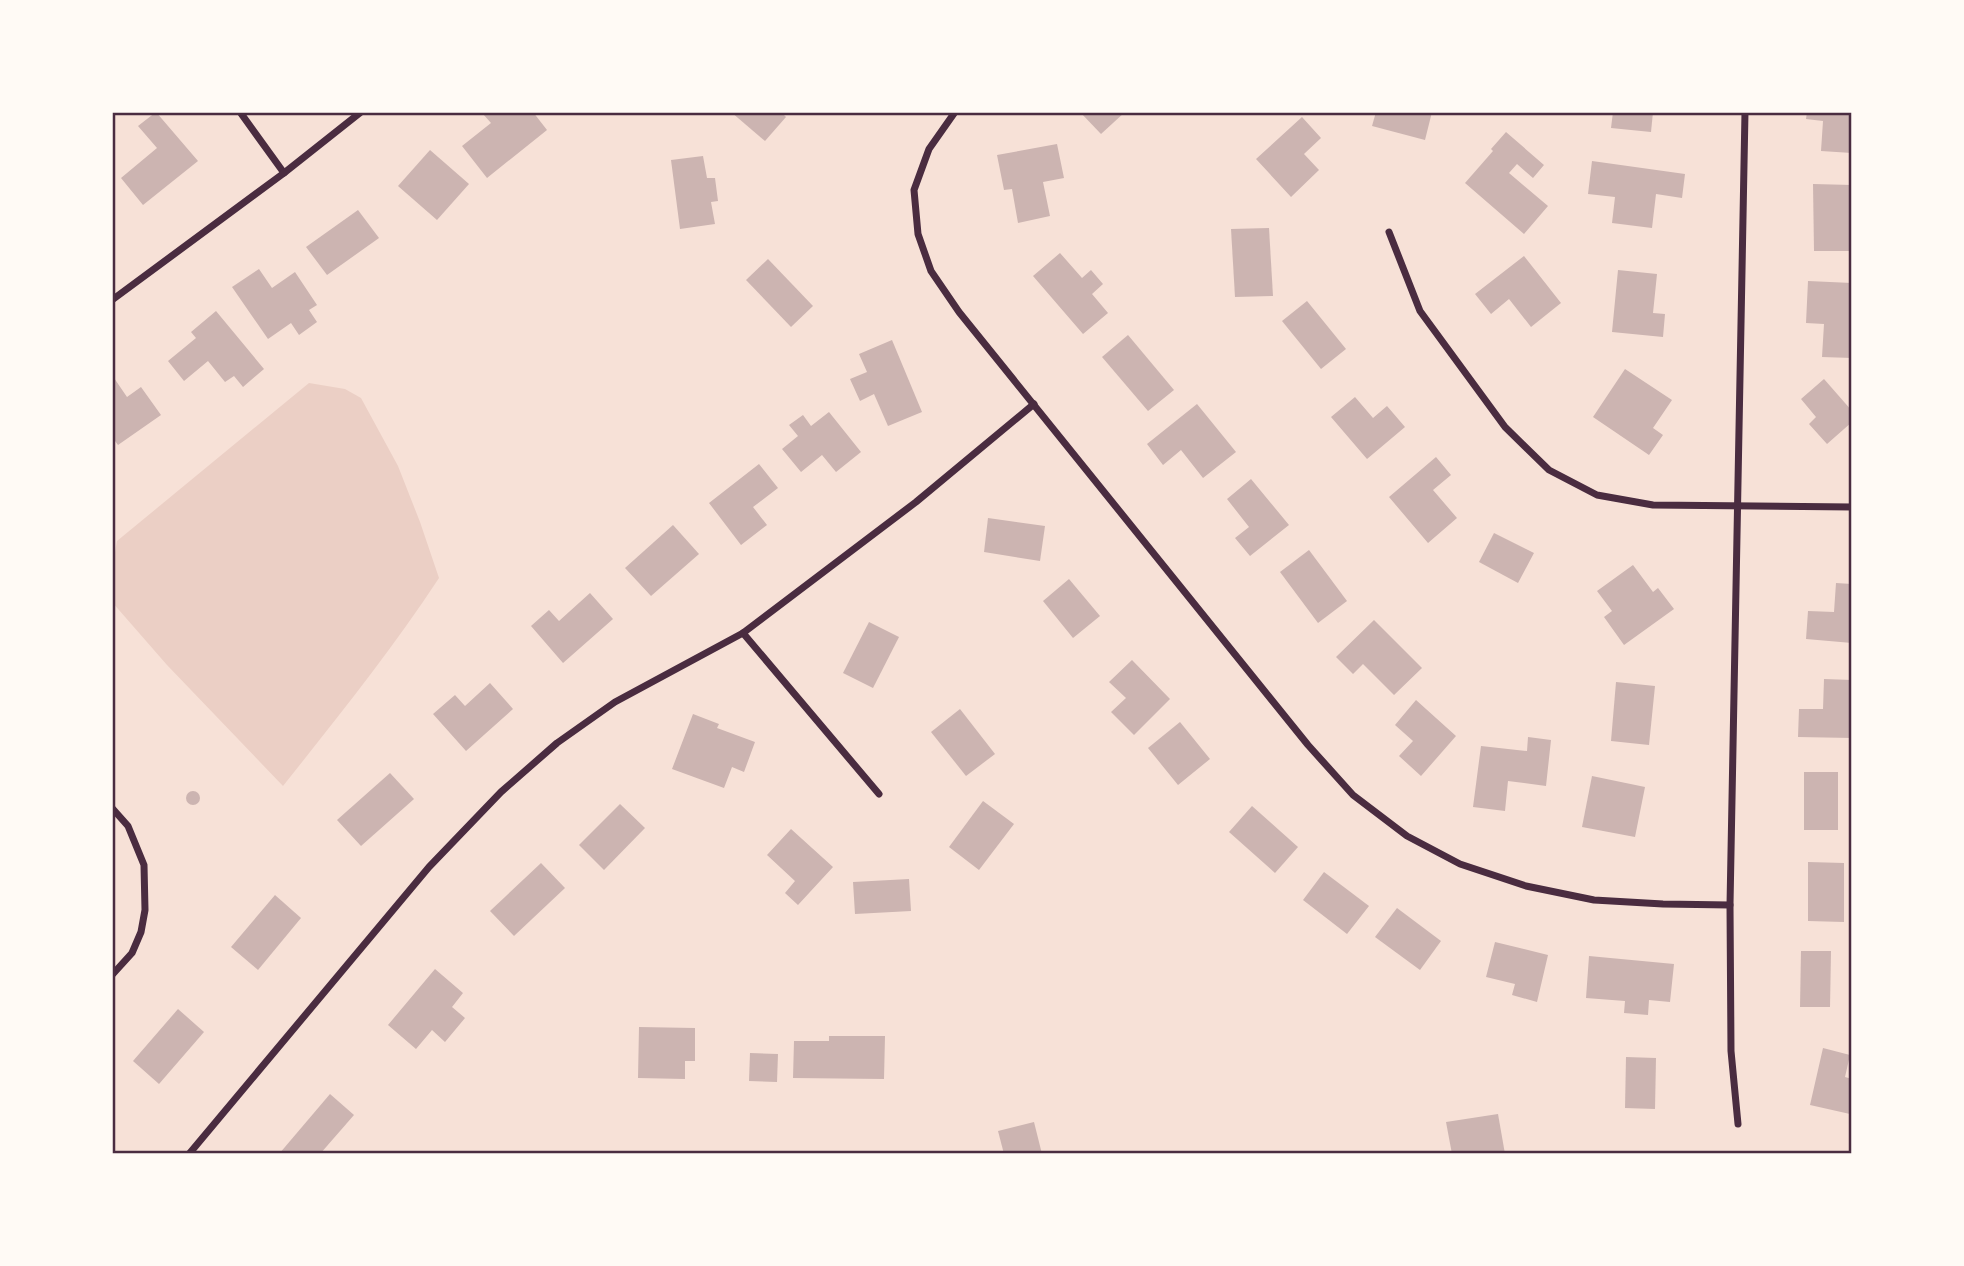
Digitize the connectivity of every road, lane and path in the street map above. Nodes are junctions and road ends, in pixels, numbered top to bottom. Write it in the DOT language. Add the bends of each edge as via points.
graph roads {
  1 [pos="240,112"];
  2 [pos="361,112"];
  3 [pos="955,112"];
  4 [pos="1745,112"];
  5 [pos="284,173"];
  6 [pos="1388,232"];
  7 [pos="112,300"];
  8 [pos="1034,404"];
  9 [pos="1739,506"];
  10 [pos="1852,507"];
  11 [pos="743,633"];
  12 [pos="879,794"];
  13 [pos="112,808"];
  14 [pos="1730,905"];
  15 [pos="112,975"];
  16 [pos="1738,1124"];
  17 [pos="189,1154"];
  1 -- 5 [label="street"];
  2 -- 5 [label="street"];
  3 -- 8 [label="street" via="929,149 914,190 918,234 930,271"];
  4 -- 9 [label="street"];
  5 -- 7 [label="street"];
  6 -- 9 [label="street" via="1420,312 1505,427 1549,470 1597,495 1653,505"];
  8 -- 11 [label="street" via="916,502"];
  8 -- 14 [label="street" via="1308,745 1353,796 1407,836 1460,864 1526,886 1594,900"];
  9 -- 10 [label="street"];
  9 -- 14 [label="street"];
  11 -- 12 [label="street"];
  11 -- 17 [label="street" via="615,702 557,743 501,792 429,867"];
  13 -- 15 [label="street" via="128,826 144,865 145,909 142,933 132,953"];
  14 -- 16 [label="street" via="1731,1051"];
}
